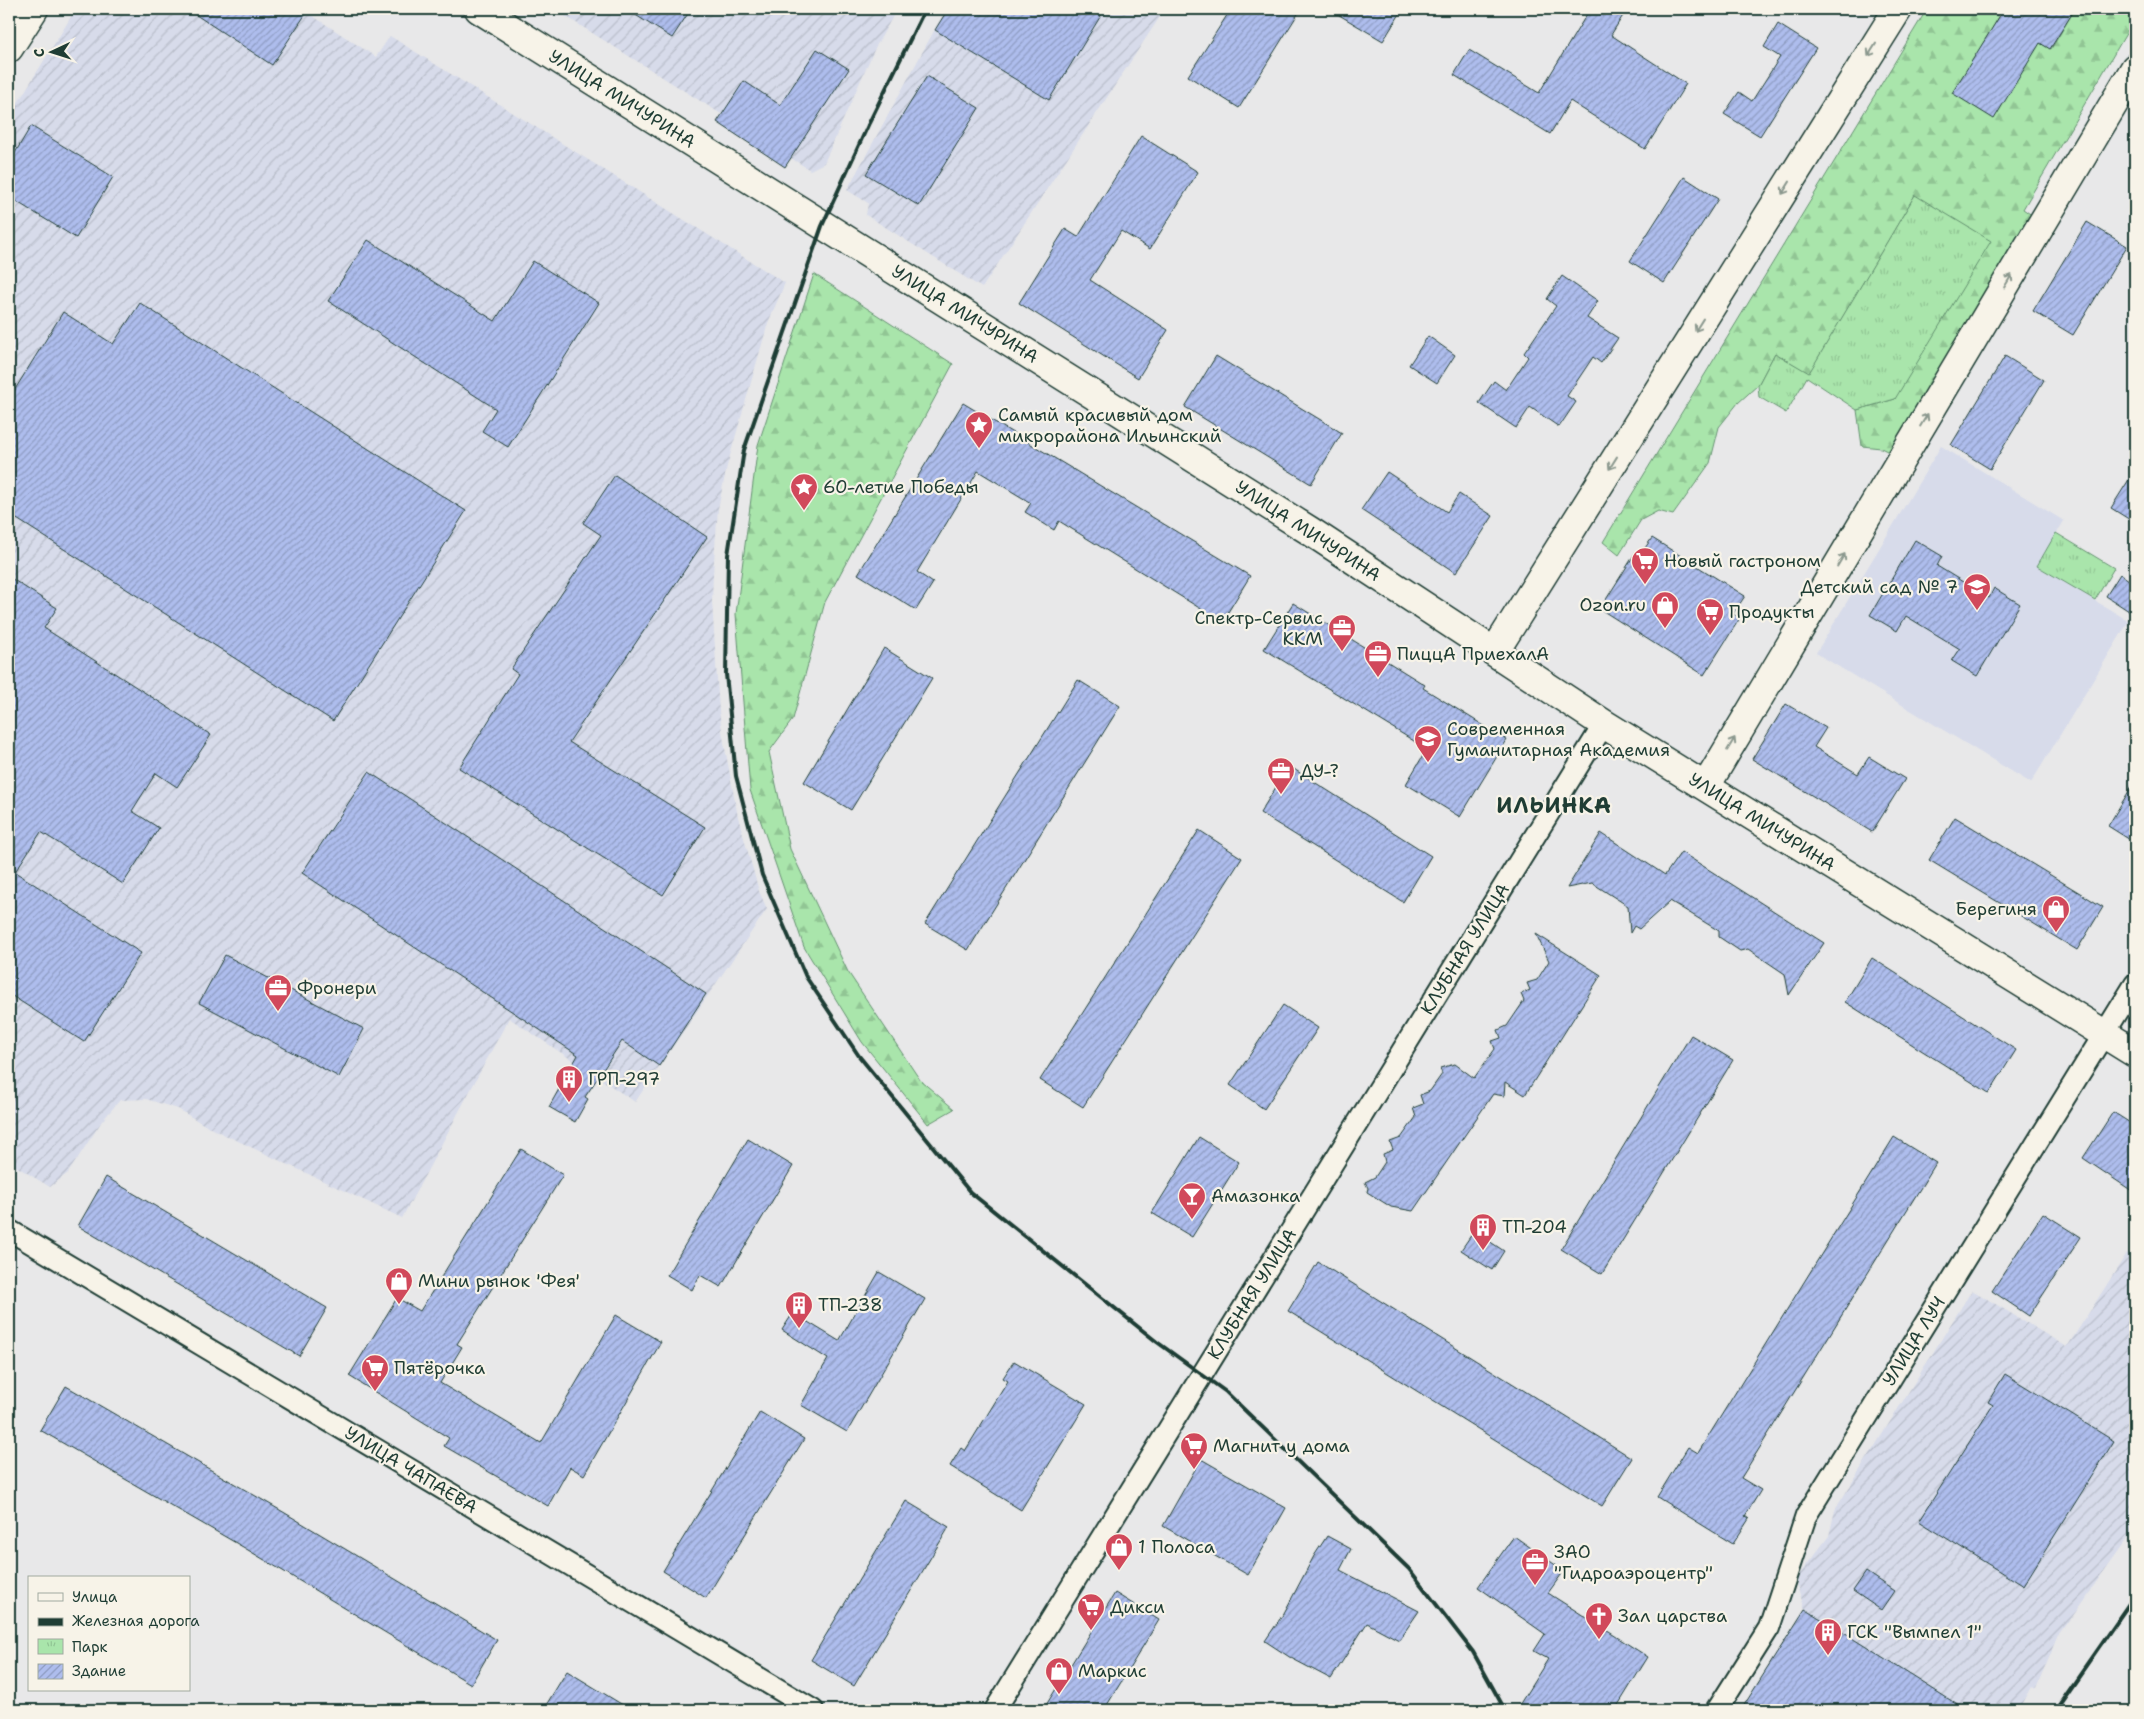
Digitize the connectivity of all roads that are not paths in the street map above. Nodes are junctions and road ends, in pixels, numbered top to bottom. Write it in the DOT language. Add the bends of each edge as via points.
graph roads {
  1 [pos="34,9"];
  2 [pos="480,9"];
  3 [pos="1898,9"];
  4 [pos="9,48"];
  5 [pos="2135,68"];
  6 [pos="1495,651"];
  7 [pos="1604,724"];
  8 [pos="1706,786"];
  9 [pos="2135,984"];
  10 [pos="2104,1034"];
  11 [pos="2135,1053"];
  12 [pos="9,1230"];
  13 [pos="813,1710"];
  14 [pos="995,1710"];
  15 [pos="1717,1710"];
  1 -- 4 [label="main road"];
  2 -- 6 [label="main road, УЛИЦА МИЧУРИНА" via="1310,531"];
  3 -- 6 [label="main road, one-way"];
  8 -- 5 [label="main road, one-way"];
  6 -- 7 [label="main road, УЛИЦА МИЧУРИНА"];
  7 -- 8 [label="main road, УЛИЦА МИЧУРИНА"];
  7 -- 14 [label="street, КЛУБНАЯ УЛИЦА"];
  8 -- 10 [label="main road, УЛИЦА МИЧУРИНА"];
  9 -- 10 [label="street, УЛИЦА ЛУЧ"];
  10 -- 11 [label="main road, УЛИЦА МИЧУРИНА"];
  10 -- 15 [label="street, УЛИЦА ЛУЧ" via="1806,1516 1769,1628"];
  12 -- 13 [label="street, УЛИЦА ЧАПАЕВА"];
}
